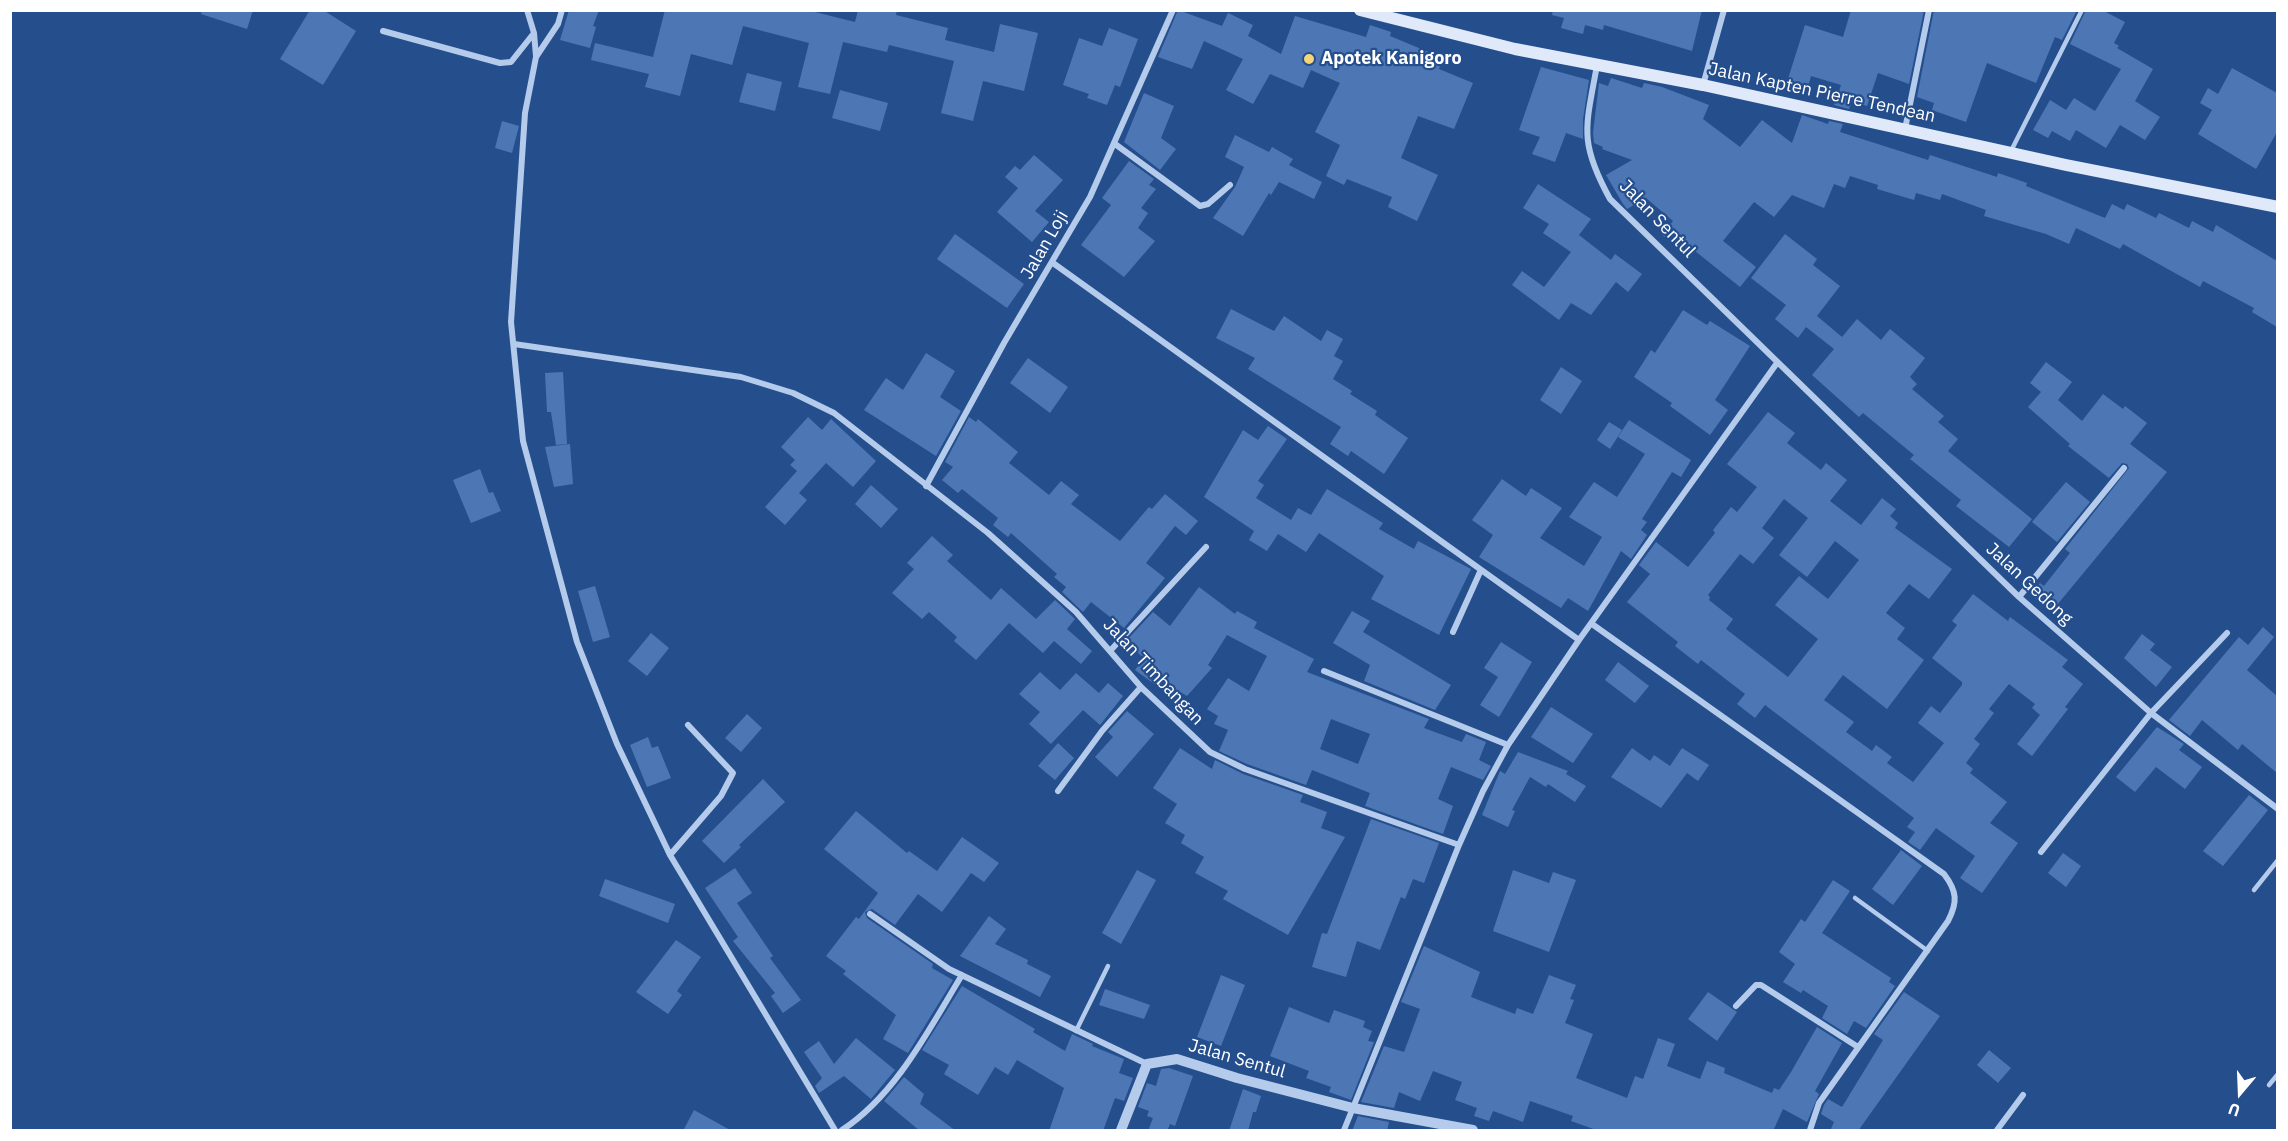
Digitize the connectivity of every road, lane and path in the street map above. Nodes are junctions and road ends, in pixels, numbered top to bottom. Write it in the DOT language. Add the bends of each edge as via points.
graph roads {
  1 [pos="527,10"];
  2 [pos="562,10"];
  3 [pos="1173,10"];
  4 [pos="1360,10"];
  5 [pos="1724,10"];
  6 [pos="1929,10"];
  7 [pos="2082,10"];
  8 [pos="383,30"];
  9 [pos="534,33"];
  10 [pos="536,57"];
  11 [pos="1597,65"];
  12 [pos="1703,85"];
  13 [pos="1905,129"];
  14 [pos="1115,144"];
  15 [pos="2010,153"];
  16 [pos="1230,185"];
  17 [pos="2276,204"];
  18 [pos="1053,263"];
  19 [pos="514,344"];
  20 [pos="1777,363"];
  21 [pos="2124,468"];
  22 [pos="926,486"];
  23 [pos="1206,547"];
  24 [pos="1480,572"];
  25 [pos="2019,597"];
  26 [pos="1592,624"];
  27 [pos="1453,632"];
  28 [pos="2227,633"];
  29 [pos="1579,640"];
  30 [pos="1110,651"];
  31 [pos="1324,671"];
  32 [pos="1141,687"];
  33 [pos="2151,713"];
  34 [pos="688,725"];
  35 [pos="1508,746"];
  36 [pos="1058,791"];
  37 [pos="2277,809"];
  38 [pos="1459,845"];
  39 [pos="2041,852"];
  40 [pos="670,855"];
  41 [pos="2277,860"];
  42 [pos="2254,890"];
  43 [pos="1855,898"];
  44 [pos="870,914"];
  45 [pos="1928,951"];
  46 [pos="1108,966"];
  47 [pos="962,975"];
  48 [pos="1736,1006"];
  49 [pos="1076,1031"];
  50 [pos="1858,1047"];
  51 [pos="1146,1064"];
  52 [pos="2277,1074"];
  53 [pos="2269,1084"];
  54 [pos="2023,1095"];
  55 [pos="1353,1108"];
  56 [pos="835,1131"];
  57 [pos="842,1131"];
  58 [pos="1121,1131"];
  59 [pos="1344,1131"];
  60 [pos="1473,1131"];
  61 [pos="1810,1131"];
  62 [pos="1997,1131"];
  1 -- 9 [label="street"];
  2 -- 10 [label="street" via="558,24"];
  3 -- 14 [label="street, Jalan Loji"];
  4 -- 11 [label="main road, Jalan Kapten Pierre Tendean"];
  5 -- 12 [label="street"];
  6 -- 13 [label="street"];
  7 -- 15 [label="lane"];
  8 -- 9 [label="street" via="500,63 516,59"];
  9 -- 10 [label="street"];
  10 -- 19 [label="street" via="525,125 510,322"];
  11 -- 12 [label="main road, Jalan Kapten Pierre Tendean"];
  11 -- 20 [label="street, Jalan Sentul" via="1585,130 1587,147 1610,199"];
  12 -- 13 [label="main road, Jalan Kapten Pierre Tendean"];
  13 -- 15 [label="main road, Jalan Kapten Pierre Tendean"];
  14 -- 16 [label="street" via="1200,206"];
  14 -- 18 [label="street, Jalan Loji"];
  15 -- 17 [label="main road, Jalan Kapten Pierre Tendean"];
  18 -- 22 [label="street, Jalan Loji"];
  18 -- 24 [label="street"];
  19 -- 22 [label="street, Jalan Timbangan" via="741,377 793,393 834,412"];
  19 -- 40 [label="street" via="523,441 577,642 617,744"];
  20 -- 25 [label="street, Jalan Gedong"];
  20 -- 26 [label="street"];
  21 -- 25 [label="street"];
  22 -- 30 [label="street, Jalan Timbangan" via="988,533 1092,628"];
  23 -- 30 [label="street"];
  24 -- 27 [label="street"];
  24 -- 29 [label="street"];
  25 -- 33 [label="street, Jalan Gedong"];
  26 -- 29 [label="street"];
  26 -- 45 [label="street" via="1944,874 1955,890 1954,908"];
  28 -- 33 [label="street"];
  29 -- 35 [label="street"];
  30 -- 32 [label="street, Jalan Timbangan"];
  31 -- 35 [label="street"];
  32 -- 36 [label="street" via="1102,731"];
  32 -- 38 [label="street, Jalan Timbangan" via="1181,727 1226,761"];
  33 -- 37 [label="street, Jalan Gedong"];
  33 -- 39 [label="street"];
  34 -- 40 [label="street" via="733,773 722,795"];
  35 -- 38 [label="street"];
  38 -- 55 [label="street"];
  40 -- 56 [label="street"];
  41 -- 42 [label="lane"];
  43 -- 45 [label="lane"];
  44 -- 47 [label="street"];
  45 -- 50 [label="street"];
  46 -- 49 [label="lane"];
  47 -- 49 [label="street"];
  47 -- 57 [label="street" via="908,1062 869,1108"];
  48 -- 50 [label="street" via="1761,985"];
  49 -- 51 [label="street"];
  50 -- 61 [label="street" via="1813,1113"];
  51 -- 55 [label="street, Jalan Sentul" via="1177,1059"];
  51 -- 58 [label="street"];
  52 -- 53 [label="lane"];
  54 -- 62 [label="street"];
  55 -- 59 [label="street"];
  55 -- 60 [label="street, Jalan Sentul"];
}
